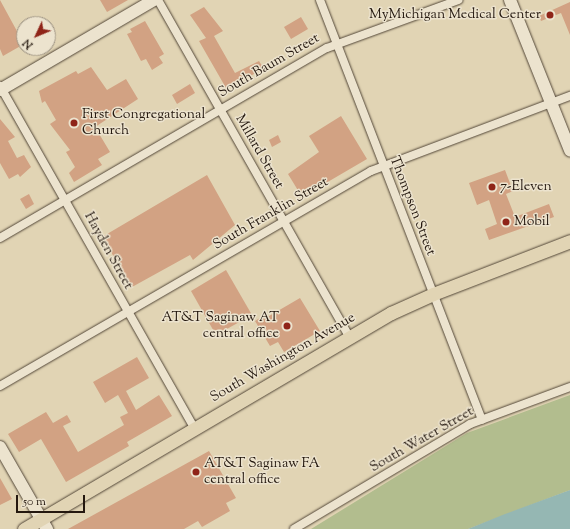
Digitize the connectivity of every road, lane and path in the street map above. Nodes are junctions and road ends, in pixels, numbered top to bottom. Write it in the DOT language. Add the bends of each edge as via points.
graph roads {
  1 [pos="154,0"];
  2 [pos="158,0"];
  3 [pos="320,0"];
  4 [pos="458,0"];
  5 [pos="510,0"];
  6 [pos="339,43"];
  7 [pos="1,88"];
  8 [pos="570,96"];
  9 [pos="551,103"];
  10 [pos="220,109"];
  11 [pos="570,150"];
  12 [pos="383,166"];
  13 [pos="66,201"];
  14 [pos="284,222"];
  15 [pos="0,238"];
  16 [pos="570,241"];
  17 [pos="433,294"];
  18 [pos="127,312"];
  19 [pos="350,338"];
  20 [pos="0,386"];
  21 [pos="570,387"];
  22 [pos="482,420"];
  23 [pos="194,428"];
  24 [pos="0,447"];
  25 [pos="44,524"];
  26 [pos="24,529"];
  27 [pos="294,529"];
  1 -- 7 [label="street"];
  2 -- 10 [label="street, Millard Street"];
  3 -- 6 [label="street, Thompson Street"];
  4 -- 6 [label="street, South Baum Street"];
  5 -- 9 [label="street"];
  6 -- 10 [label="street, South Baum Street"];
  6 -- 12 [label="street, Thompson Street"];
  7 -- 13 [label="street, Hayden Street"];
  8 -- 9 [label="street, South Franklin Street"];
  9 -- 11 [label="street"];
  9 -- 12 [label="street, South Franklin Street"];
  10 -- 13 [label="street, South Baum Street"];
  10 -- 14 [label="street, Millard Street"];
  12 -- 14 [label="street, South Franklin Street"];
  12 -- 17 [label="street, Thompson Street"];
  13 -- 15 [label="street, South Baum Street"];
  13 -- 18 [label="street, Hayden Street"];
  14 -- 18 [label="street, South Franklin Street"];
  14 -- 19 [label="street, Millard Street"];
  16 -- 17 [label="main road, South Washington Avenue"];
  17 -- 19 [label="main road, South Washington Avenue" via="392,313"];
  17 -- 22 [label="street, Thompson Street"];
  18 -- 20 [label="street, South Franklin Street"];
  18 -- 23 [label="street, Hayden Street"];
  19 -- 23 [label="main road, South Washington Avenue"];
  21 -- 22 [label="street, South Water Street"];
  22 -- 27 [label="street, South Water Street"];
  23 -- 25 [label="main road, South Washington Avenue"];
  24 -- 25 [label="street"];
  25 -- 26 [label="main road, South Washington Avenue"];
}
